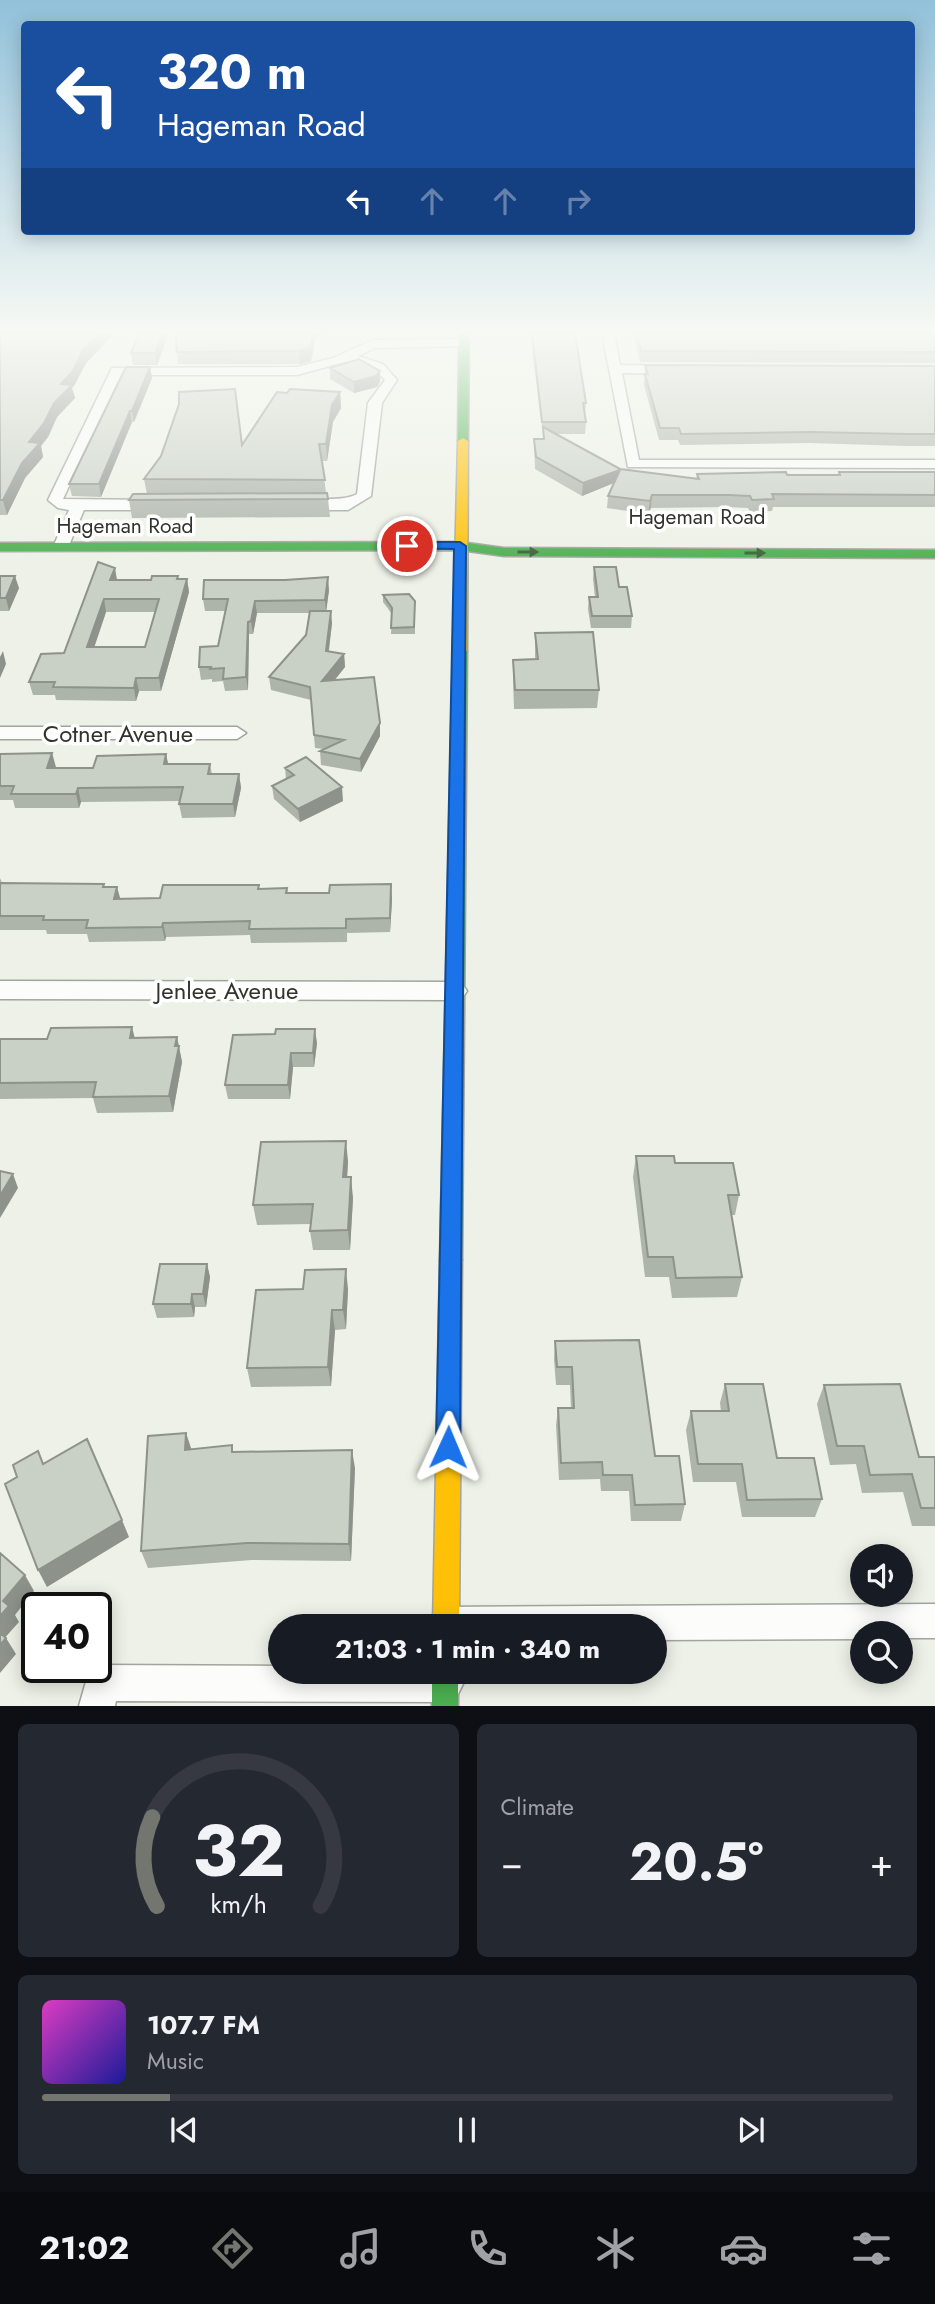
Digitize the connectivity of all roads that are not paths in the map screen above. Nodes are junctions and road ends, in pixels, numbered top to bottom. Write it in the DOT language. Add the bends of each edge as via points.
graph roads {
  1 [pos="96,413"];
  2 [pos="374,413"];
  3 [pos="463,413"];
  4 [pos="623,413"];
  5 [pos="935,464"];
  6 [pos="78,505"];
  7 [pos="171,505"];
  8 [pos="293,505"];
  9 [pos="935,539"];
  10 [pos="460,546"];
  11 [pos="0,547"];
  12 [pos="61,547"];
  13 [pos="935,554"];
  14 [pos="0,733"];
  15 [pos="237,733"];
  16 [pos="0,990"];
  17 [pos="455,991"];
  18 [pos="446,1614"];
  19 [pos="935,1621"];
  20 [pos="667,1623"];
  21 [pos="445,1687"];
  22 [pos="99,1694"];
  1 -- 6 [label="street" via="55,500"];
  2 -- 8 [label="street" via="364,496 348,505"];
  3 -- 10 [label="street"];
  4 -- 5 [label="street" via="633,464"];
  6 -- 7 [label="street"];
  6 -- 12 [label="street"];
  9 -- 10 [label="street, Hageman Road" via="502,538"];
  10 -- 12 [label="street, Hageman Road"];
  10 -- 13 [label="street, Hageman Road, one-way" via="504,552"];
  10 -- 17 [label="street"];
  11 -- 12 [label="street, Hageman Road"];
  14 -- 15 [label="street, Cotner Avenue"];
  16 -- 17 [label="street, Jenlee Avenue"];
  17 -- 18 [label="street"];
  19 -- 20 [label="street"];
  21 -- 22 [label="street"];
}
